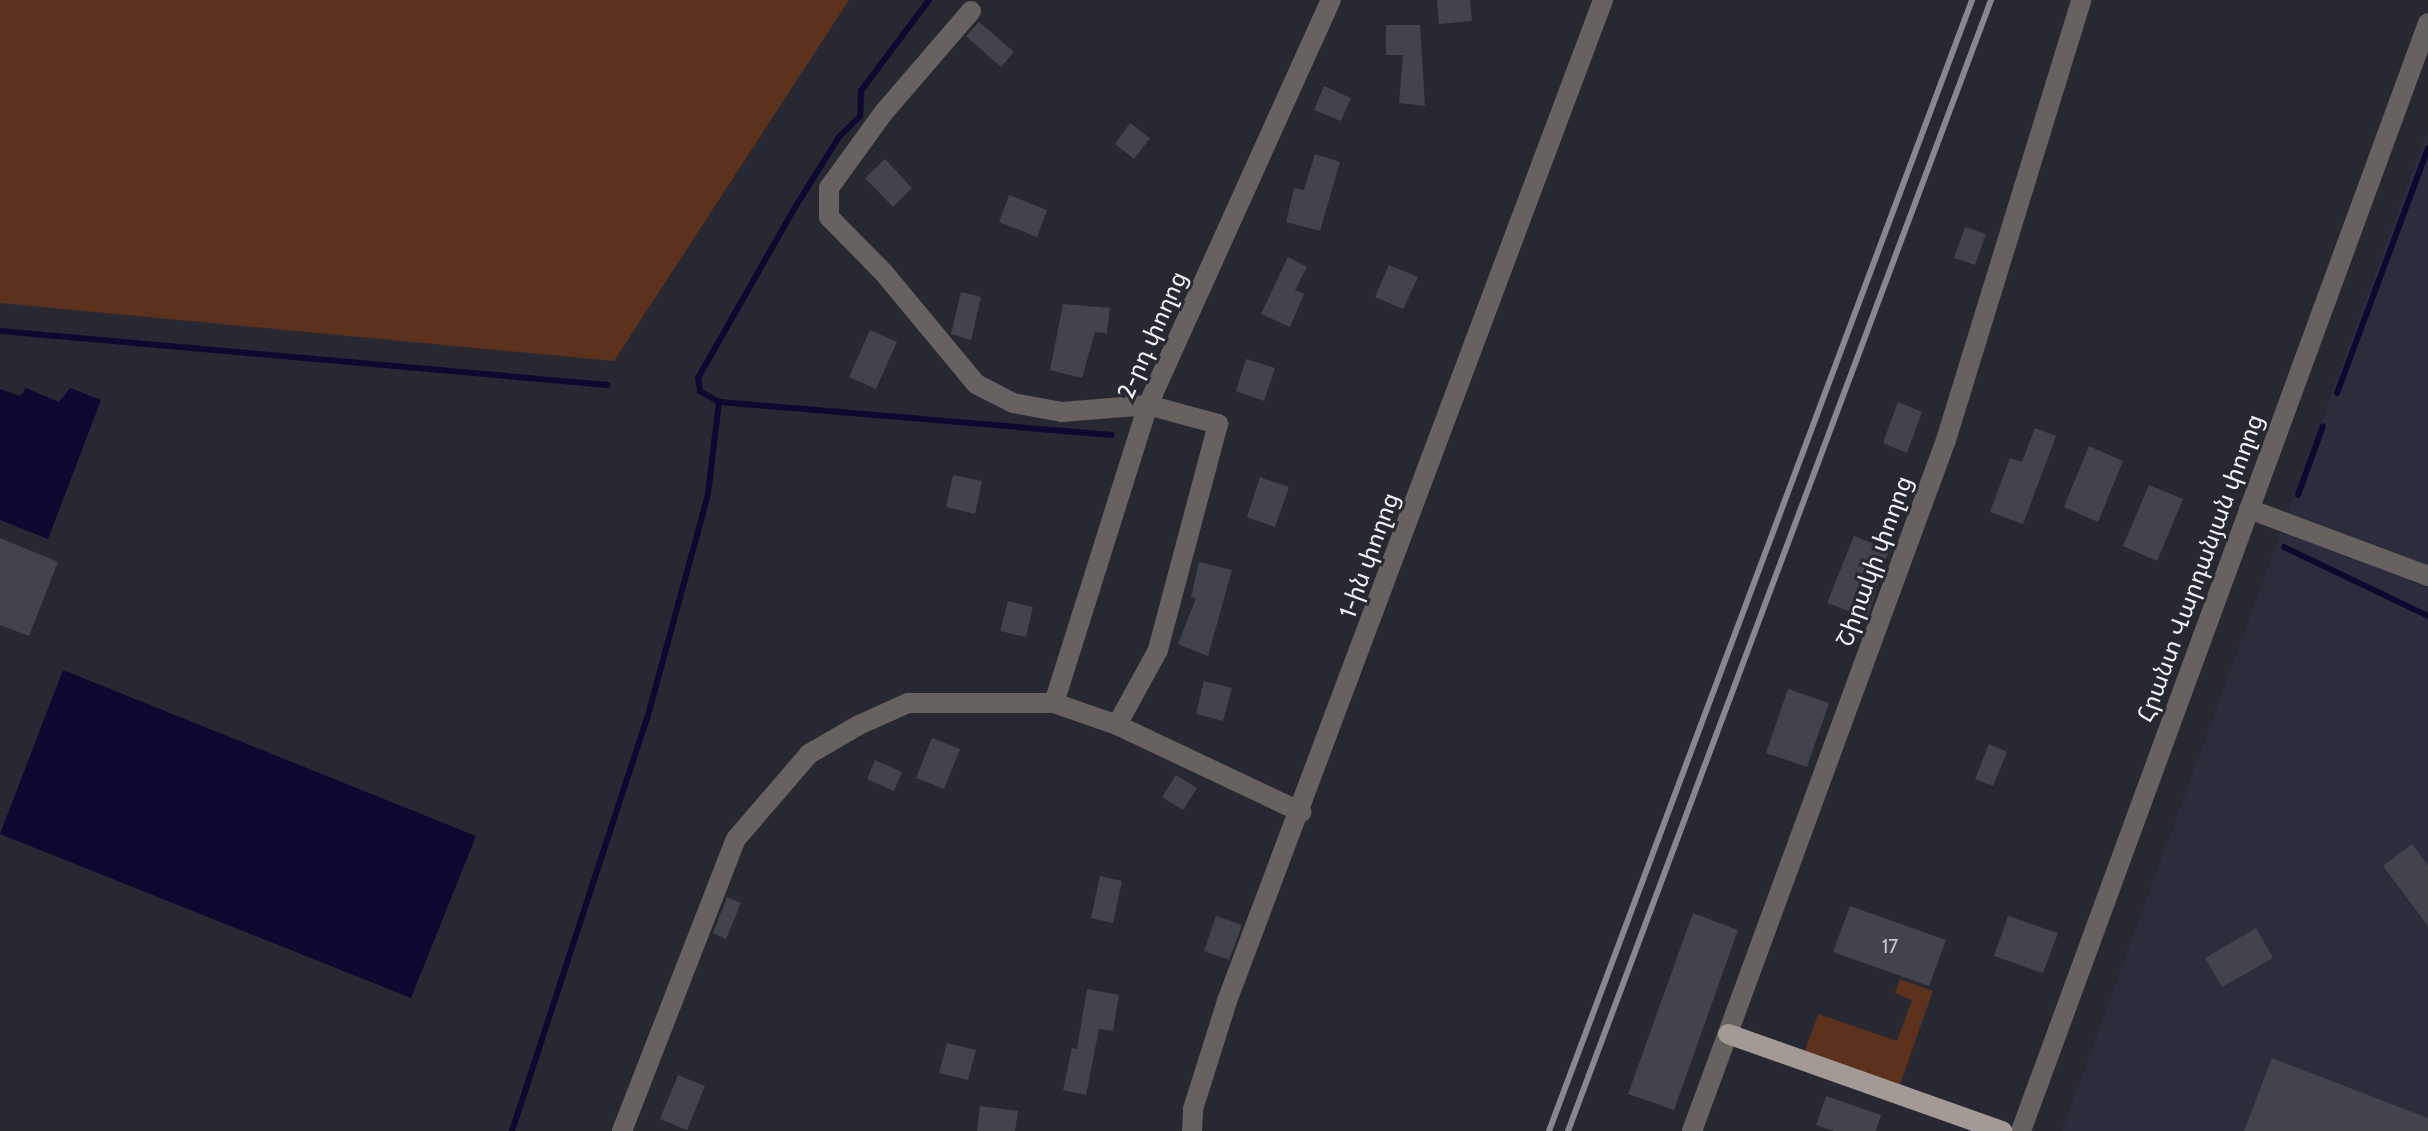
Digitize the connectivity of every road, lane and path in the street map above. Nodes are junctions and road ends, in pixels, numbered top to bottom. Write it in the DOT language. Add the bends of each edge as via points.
graph roads {
  1 [pos="1331,0"];
  2 [pos="1603,0"];
  3 [pos="2081,0"];
  4 [pos="971,11"];
  5 [pos="2428,23"];
  6 [pos="1148,405"];
  7 [pos="2249,509"];
  8 [pos="2428,576"];
  9 [pos="1054,703"];
  10 [pos="1117,725"];
  11 [pos="1301,812"];
  12 [pos="1728,1034"];
  13 [pos="622,1131"];
  14 [pos="1192,1131"];
  15 [pos="1692,1131"];
  16 [pos="2002,1131"];
  17 [pos="2021,1131"];
  1 -- 6 [label="street, 2-րդ փողոց"];
  2 -- 11 [label="street, 1-ին փողոց"];
  3 -- 12 [label="street, Շիրակի փողոց" via="1946,440"];
  4 -- 6 [label="street" via="884,112 829,188 829,217 884,273 976,384 1013,403 1062,412"];
  5 -- 7 [label="street, Հրանտ Վարդանյան փողոց"];
  6 -- 9 [label="street, 2-րդ փողոց"];
  6 -- 10 [label="street" via="1218,424 1158,650"];
  7 -- 8 [label="street"];
  7 -- 17 [label="street, Հրանտ Վարդանյան փողոց"];
  9 -- 10 [label="street"];
  9 -- 13 [label="street" via="908,703 809,754 736,839"];
  10 -- 11 [label="street"];
  11 -- 14 [label="street, 1-ին փողոց" via="1227,1001 1193,1109"];
  12 -- 15 [label="street, Շիրակի փողոց"];
  12 -- 16 [label="main road"];
}
